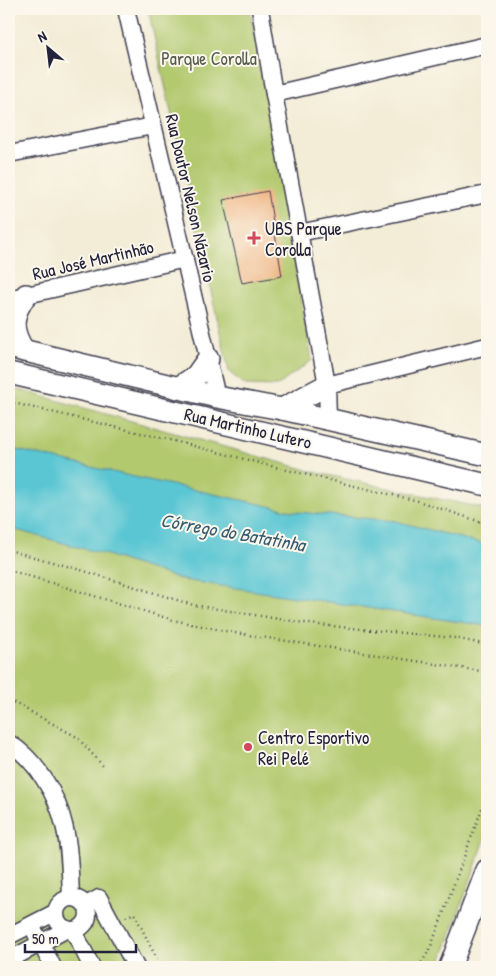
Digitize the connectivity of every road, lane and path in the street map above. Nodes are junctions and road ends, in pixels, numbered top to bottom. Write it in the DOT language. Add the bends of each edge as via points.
graph roads {
  1 [pos="126,9"];
  2 [pos="260,9"];
  3 [pos="487,45"];
  4 [pos="274,94"];
  5 [pos="154,126"];
  6 [pos="9,154"];
  7 [pos="487,194"];
  8 [pos="299,233"];
  9 [pos="185,259"];
  10 [pos="17,297"];
  11 [pos="487,346"];
  12 [pos="16,349"];
  13 [pos="208,359"];
  14 [pos="9,374"];
  15 [pos="327,385"];
  16 [pos="178,388"];
  17 [pos="217,397"];
  18 [pos="9,402"];
  19 [pos="282,409"];
  20 [pos="328,419"];
  21 [pos="221,422"];
  22 [pos="323,446"];
  23 [pos="487,455"];
  24 [pos="487,485"];
  25 [pos="487,524"];
  26 [pos="9,550"];
  27 [pos="9,570"];
  28 [pos="487,645"];
  29 [pos="487,672"];
  30 [pos="9,700"];
  31 [pos="9,743"];
  32 [pos="103,766"];
  33 [pos="487,795"];
  34 [pos="487,870"];
  35 [pos="79,901"];
  36 [pos="56,912"];
  37 [pos="32,925"];
  38 [pos="70,930"];
  39 [pos="9,936"];
  40 [pos="41,943"];
  41 [pos="9,960"];
  42 [pos="54,967"];
  43 [pos="92,967"];
  44 [pos="136,967"];
  45 [pos="419,967"];
  46 [pos="450,967"];
  1 -- 5 [label="street, Rua Doutor Nelson Názario"];
  2 -- 4 [label="street"];
  3 -- 4 [label="street"];
  4 -- 8 [label="street"];
  5 -- 6 [label="street"];
  5 -- 9 [label="street, Rua Doutor Nelson Názario"];
  7 -- 8 [label="street"];
  8 -- 15 [label="street"];
  9 -- 10 [label="street, Rua José Martinhão"];
  9 -- 13 [label="street, Rua Doutor Nelson Názario"];
  10 -- 12 [label="main road" via="14,316"];
  11 -- 15 [label="street"];
  12 -- 16 [label="main road, Rua Martinho Lutero"];
  13 -- 16 [label="main road" via="196,376"];
  13 -- 17 [label="street, Rua Doutor Nelson Názario"];
  14 -- 21 [label="main road, Rua Martinho Lutero"];
  15 -- 19 [label="main road"];
  15 -- 20 [label="street"];
  16 -- 17 [label="main road, Rua Martinho Lutero"];
  17 -- 19 [label="main road, Rua Martinho Lutero"];
  17 -- 21 [label="main road"];
  18 -- 25 [label="path" via="418,500"];
  19 -- 20 [label="main road, Rua Martinho Lutero"];
  20 -- 22 [label="main road"];
  20 -- 23 [label="main road, Rua Martinho Lutero"];
  21 -- 22 [label="main road, Rua Martinho Lutero"];
  22 -- 24 [label="main road, Rua Martinho Lutero"];
  26 -- 28 [label="path" via="193,605 310,624 455,638"];
  27 -- 29 [label="path" via="173,620 235,633"];
  30 -- 32 [label="path" via="78,737"];
  31 -- 35 [label="street" via="35,767 53,794 64,824"];
  33 -- 45 [label="path" via="430,949"];
  34 -- 46 [label="main road"];
  35 -- 36 [label="street" via="61,902"];
  35 -- 38 [label="street" via="88,910 87,921 83,926"];
  35 -- 44 [label="street" via="99,898"];
  36 -- 37 [label="street"];
  36 -- 38 [label="street" via="58,923"];
  37 -- 39 [label="street"];
  37 -- 40 [label="street"];
  38 -- 40 [label="street"];
  38 -- 43 [label="street"];
  40 -- 41 [label="street"];
  40 -- 42 [label="street"];
}
